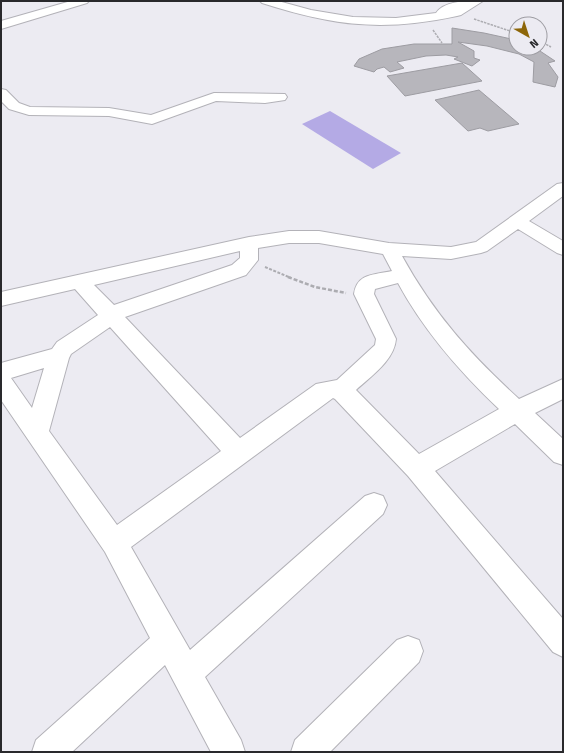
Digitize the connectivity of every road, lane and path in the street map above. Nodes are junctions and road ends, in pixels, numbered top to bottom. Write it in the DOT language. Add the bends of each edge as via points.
graph roads {
  1 [pos="61,1"];
  2 [pos="82,1"];
  3 [pos="266,1"];
  4 [pos="464,1"];
  5 [pos="477,1"];
  6 [pos="457,13"];
  7 [pos="442,16"];
  8 [pos="1,18"];
  9 [pos="1,25"];
  10 [pos="508,30"];
  11 [pos="548,45"];
  12 [pos="551,47"];
  13 [pos="1,93"];
  14 [pos="280,97"];
  15 [pos="563,188"];
  16 [pos="517,221"];
  17 [pos="389,249"];
  18 [pos="563,249"];
  19 [pos="249,251"];
  20 [pos="404,275"];
  21 [pos="79,281"];
  22 [pos="364,294"];
  23 [pos="1,299"];
  24 [pos="111,316"];
  25 [pos="59,355"];
  26 [pos="1,372"];
  27 [pos="1,382"];
  28 [pos="563,388"];
  29 [pos="341,390"];
  30 [pos="517,411"];
  31 [pos="37,433"];
  32 [pos="238,453"];
  33 [pos="563,454"];
  34 [pos="417,468"];
  35 [pos="374,505"];
  36 [pos="114,543"];
  37 [pos="168,642"];
  38 [pos="563,642"];
  39 [pos="408,651"];
  40 [pos="186,674"];
  41 [pos="48,752"];
  42 [pos="229,752"];
  43 [pos="307,752"];
  1 -- 8 [label="street"];
  2 -- 9 [label="street"];
  3 -- 7 [label="street" via="334,19 369,24 410,22"];
  4 -- 7 [label="street" via="442,13"];
  5 -- 6 [label="street"];
  6 -- 7 [label="street"];
  6 -- 10 [label="path"];
  11 -- 12 [label="path"];
  13 -- 14 [label="street" via="14,106 29,111 109,112 152,120 214,97"];
  15 -- 16 [label="street"];
  16 -- 17 [label="street" via="481,247 451,253"];
  16 -- 18 [label="street"];
  17 -- 19 [label="street" via="319,237 289,237"];
  17 -- 20 [label="street"];
  19 -- 21 [label="street"];
  19 -- 22 [label="path" via="286,276 340,292"];
  19 -- 24 [label="street" via="239,270"];
  20 -- 22 [label="street" via="369,283 365,286"];
  20 -- 30 [label="street" via="417,300 446,338 482,378"];
  21 -- 23 [label="street"];
  21 -- 24 [label="street"];
  22 -- 29 [label="street" via="386,339 385,347"];
  24 -- 25 [label="street" via="64,348"];
  24 -- 32 [label="street"];
  25 -- 26 [label="street"];
  25 -- 31 [label="street"];
  27 -- 31 [label="street"];
  28 -- 30 [label="street"];
  29 -- 32 [label="street" via="324,391"];
  29 -- 34 [label="street"];
  30 -- 33 [label="street"];
  30 -- 34 [label="street"];
  31 -- 36 [label="street"];
  32 -- 36 [label="street"];
  34 -- 38 [label="street"];
  35 -- 40 [label="street"];
  36 -- 37 [label="street"];
  37 -- 40 [label="street"];
  37 -- 41 [label="street"];
  39 -- 43 [label="street"];
  40 -- 42 [label="street"];
}
